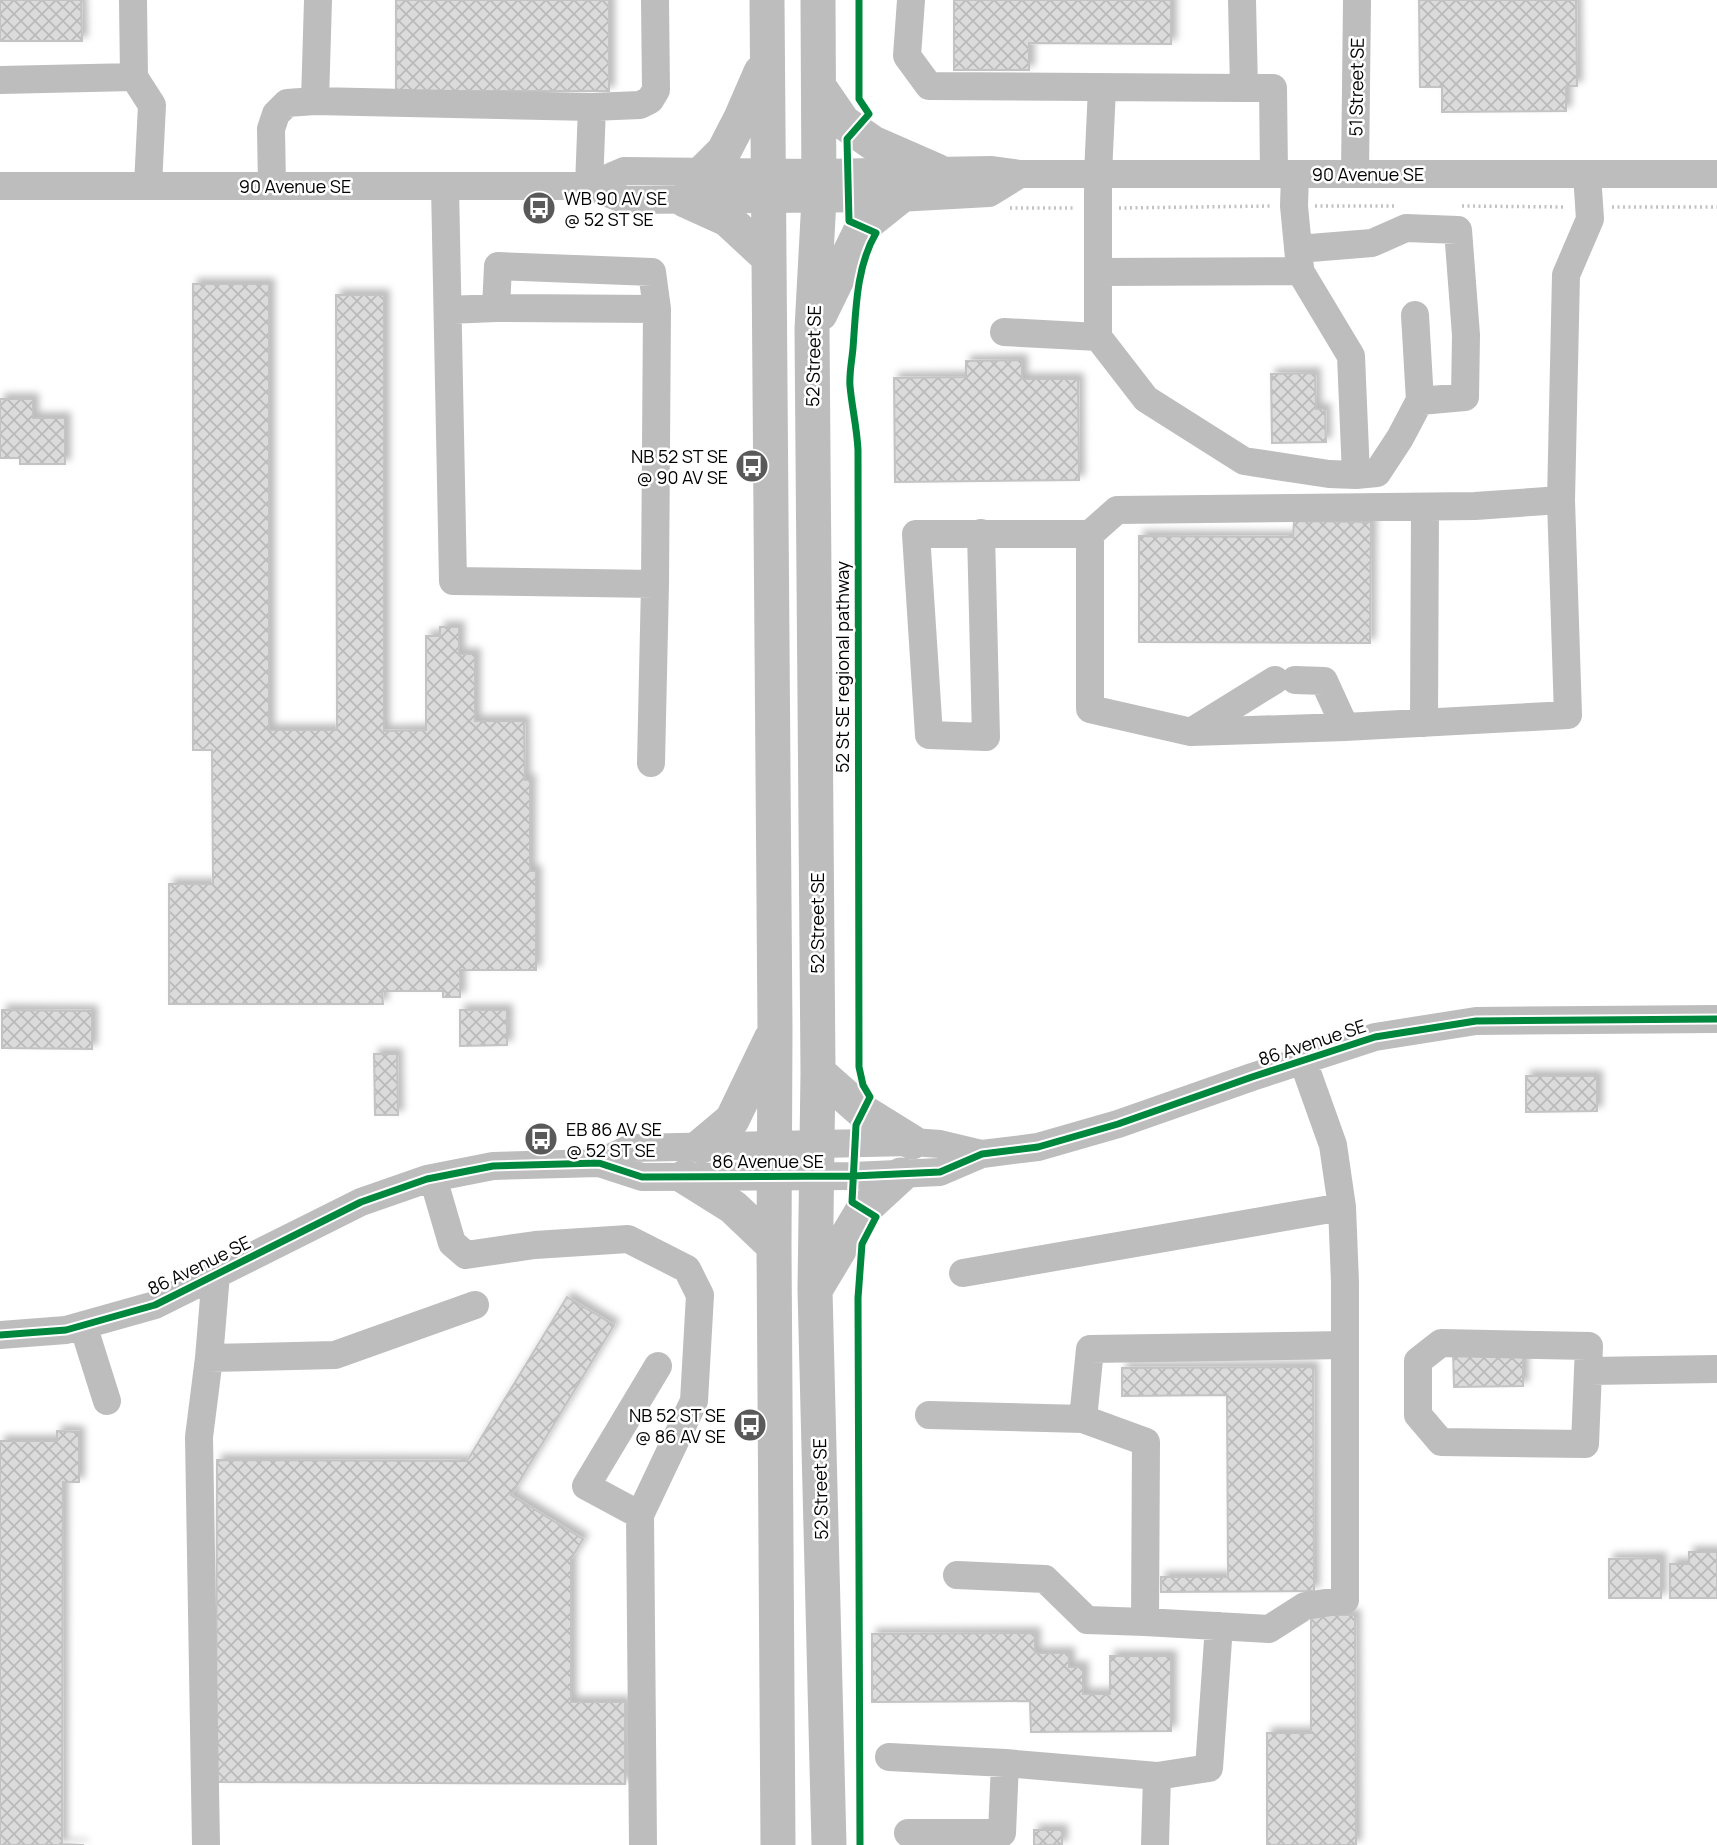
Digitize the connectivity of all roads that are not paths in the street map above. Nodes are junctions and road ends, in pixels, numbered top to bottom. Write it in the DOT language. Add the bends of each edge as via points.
graph roads {
  1 [pos="133,0"];
  2 [pos="318,0"];
  3 [pos="655,0"];
  4 [pos="767,0"];
  5 [pos="818,0"];
  6 [pos="911,0"];
  7 [pos="1242,0"];
  8 [pos="1357,0"];
  9 [pos="767,59"];
  10 [pos="134,77"];
  11 [pos="0,80"];
  12 [pos="818,87"];
  13 [pos="1102,88"];
  14 [pos="1244,88"];
  15 [pos="316,101"];
  16 [pos="592,107"];
  17 [pos="937,171"];
  18 [pos="704,172"];
  19 [pos="1020,174"];
  20 [pos="1098,174"];
  21 [pos="1285,174"];
  22 [pos="1355,174"];
  23 [pos="1587,174"];
  24 [pos="1717,174"];
  25 [pos="148,185"];
  26 [pos="0,186"];
  27 [pos="272,186"];
  28 [pos="445,186"];
  29 [pos="589,186"];
  30 [pos="767,186"];
  31 [pos="819,186"];
  32 [pos="898,198"];
  33 [pos="685,200"];
  34 [pos="768,257"];
  35 [pos="1299,260"];
  36 [pos="1098,272"];
  37 [pos="496,308"];
  38 [pos="657,309"];
  39 [pos="448,310"];
  40 [pos="1415,315"];
  41 [pos="812,330"];
  42 [pos="1004,332"];
  43 [pos="1098,337"];
  44 [pos="1420,400"];
  45 [pos="1356,475"];
  46 [pos="1561,500"];
  47 [pos="1425,507"];
  48 [pos="981,533"];
  49 [pos="1090,534"];
  50 [pos="655,584"];
  51 [pos="1424,723"];
  52 [pos="1345,727"];
  53 [pos="1191,732"];
  54 [pos="651,763"];
  55 [pos="1717,1019"];
  56 [pos="775,1030"];
  57 [pos="1303,1061"];
  58 [pos="818,1072"];
  59 [pos="912,1142"];
  60 [pos="701,1146"];
  61 [pos="982,1154"];
  62 [pos="775,1160"];
  63 [pos="816,1161"];
  64 [pos="598,1163"];
  65 [pos="901,1175"];
  66 [pos="685,1177"];
  67 [pos="433,1178"];
  68 [pos="1342,1207"];
  69 [pos="774,1246"];
  70 [pos="963,1273"];
  71 [pos="216,1274"];
  72 [pos="814,1290"];
  73 [pos="475,1305"];
  74 [pos="83,1325"];
  75 [pos="0,1335"];
  76 [pos="1345,1345"];
  77 [pos="209,1358"];
  78 [pos="658,1366"];
  79 [pos="1717,1369"];
  80 [pos="1589,1371"];
  81 [pos="107,1401"];
  82 [pos="929,1415"];
  83 [pos="1083,1419"];
  84 [pos="640,1515"];
  85 [pos="957,1575"];
  86 [pos="1145,1622"];
  87 [pos="1219,1626"];
  88 [pos="889,1757"];
  89 [pos="1005,1763"];
  90 [pos="1157,1776"];
  91 [pos="908,1833"];
  92 [pos="1003,1839"];
  93 [pos="206,1845"];
  94 [pos="643,1845"];
  95 [pos="778,1845"];
  96 [pos="829,1845"];
  97 [pos="1155,1845"];
  1 -- 10 [label="street"];
  2 -- 15 [label="street"];
  3 -- 16 [label="street" via="656,90 640,105"];
  4 -- 9 [label="main road"];
  5 -- 12 [label="main road, 52 Street SE"];
  6 -- 13 [label="street" via="907,55 929,86"];
  7 -- 14 [label="street"];
  8 -- 22 [label="street, 51 Street SE"];
  9 -- 18 [label="main road" via="724,151"];
  9 -- 30 [label="main road"];
  10 -- 11 [label="street"];
  10 -- 25 [label="street" via="152,104"];
  12 -- 17 [label="main road" via="843,122 873,143"];
  12 -- 31 [label="main road, 52 Street SE"];
  13 -- 14 [label="street"];
  13 -- 20 [label="street"];
  14 -- 21 [label="street" via="1273,88"];
  15 -- 16 [label="street"];
  15 -- 27 [label="street" via="287,103 276,114 271,128"];
  16 -- 29 [label="street"];
  17 -- 19 [label="street, 90 Avenue SE"];
  17 -- 31 [label="street, 90 Avenue SE"];
  18 -- 29 [label="street, 90 Avenue SE" via="624,171"];
  18 -- 30 [label="street, 90 Avenue SE"];
  19 -- 20 [label="street, 90 Avenue SE"];
  19 -- 32 [label="street, 90 Avenue SE" via="989,193"];
  20 -- 21 [label="street, 90 Avenue SE"];
  20 -- 36 [label="street"];
  21 -- 22 [label="street, 90 Avenue SE"];
  21 -- 35 [label="street"];
  22 -- 23 [label="street, 90 Avenue SE"];
  23 -- 24 [label="street, 90 Avenue SE"];
  23 -- 46 [label="street" via="1590,219 1566,275"];
  25 -- 26 [label="street, 90 Avenue SE"];
  25 -- 27 [label="street, 90 Avenue SE"];
  27 -- 28 [label="street, 90 Avenue SE"];
  28 -- 29 [label="street, 90 Avenue SE"];
  28 -- 39 [label="street"];
  29 -- 33 [label="street, 90 Avenue SE" via="625,200"];
  30 -- 31 [label="street, 90 Avenue SE"];
  30 -- 33 [label="street, 90 Avenue SE"];
  30 -- 34 [label="main road"];
  31 -- 32 [label="street, 90 Avenue SE"];
  31 -- 41 [label="main road, 52 Street SE"];
  32 -- 41 [label="main road" via="863,226"];
  33 -- 34 [label="main road" via="727,219"];
  34 -- 56 [label="main road"];
  35 -- 36 [label="street"];
  35 -- 44 [label="street" via="1372,243 1406,228 1458,230 1466,335 1465,397"];
  35 -- 45 [label="street" via="1352,356"];
  36 -- 43 [label="street"];
  37 -- 38 [label="street"];
  37 -- 38 [label="street" via="498,266 652,272"];
  37 -- 39 [label="street"];
  38 -- 50 [label="street"];
  39 -- 50 [label="street" via="453,581"];
  40 -- 44 [label="street"];
  41 -- 58 [label="main road, 52 Street SE"];
  42 -- 43 [label="street"];
  43 -- 45 [label="street" via="1146,399 1244,461"];
  44 -- 45 [label="street" via="1377,473"];
  46 -- 47 [label="street"];
  46 -- 51 [label="street" via="1567,715"];
  47 -- 49 [label="street" via="1116,510"];
  47 -- 51 [label="street"];
  48 -- 48 [label="street" via="916,534 929,735 986,737"];
  48 -- 49 [label="street"];
  49 -- 53 [label="street" via="1090,709"];
  50 -- 54 [label="street"];
  51 -- 52 [label="street"];
  52 -- 53 [label="street"];
  52 -- 53 [label="street" via="1324,681 1285,680"];
  55 -- 57 [label="street, 86 Avenue SE" via="1476,1021 1375,1037"];
  56 -- 60 [label="main road" via="732,1120"];
  56 -- 62 [label="main road"];
  57 -- 61 [label="street, 86 Avenue SE" via="1118,1124 1038,1147"];
  57 -- 68 [label="street" via="1333,1145"];
  58 -- 59 [label="main road" via="862,1111"];
  58 -- 63 [label="main road, 52 Street SE"];
  59 -- 61 [label="street, 86 Avenue SE"];
  59 -- 63 [label="street, 86 Avenue SE"];
  60 -- 62 [label="street, 86 Avenue SE"];
  60 -- 64 [label="street, 86 Avenue SE" via="631,1148"];
  61 -- 65 [label="street, 86 Avenue SE" via="940,1172"];
  62 -- 63 [label="street, 86 Avenue SE"];
  62 -- 66 [label="street, 86 Avenue SE"];
  62 -- 69 [label="main road"];
  63 -- 65 [label="street, 86 Avenue SE"];
  63 -- 72 [label="main road, 52 Street SE"];
  64 -- 66 [label="street, 86 Avenue SE" via="642,1177"];
  64 -- 67 [label="street, 86 Avenue SE" via="493,1166"];
  65 -- 72 [label="main road" via="863,1210"];
  66 -- 69 [label="main road" via="733,1207"];
  67 -- 71 [label="street, 86 Avenue SE" via="361,1202"];
  67 -- 84 [label="street" via="452,1243 466,1255 628,1239 687,1269 700,1295 694,1401"];
  68 -- 70 [label="street"];
  68 -- 76 [label="street"];
  69 -- 95 [label="main road"];
  71 -- 74 [label="street, 86 Avenue SE" via="155,1305"];
  71 -- 77 [label="street"];
  72 -- 96 [label="main road, 52 Street SE"];
  73 -- 77 [label="street" via="335,1355"];
  74 -- 75 [label="street, 86 Avenue SE"];
  74 -- 81 [label="street"];
  76 -- 83 [label="street" via="1090,1349"];
  76 -- 87 [label="street" via="1345,1600 1305,1606 1269,1629"];
  77 -- 93 [label="street" via="199,1437"];
  78 -- 84 [label="street" via="586,1486"];
  79 -- 80 [label="street"];
  80 -- 80 [label="street" via="1585,1444 1441,1442 1418,1415 1418,1361 1441,1343 1589,1346"];
  82 -- 83 [label="street"];
  83 -- 86 [label="street" via="1146,1442"];
  84 -- 94 [label="street"];
  85 -- 86 [label="street" via="1045,1579 1087,1620"];
  86 -- 87 [label="street"];
  87 -- 90 [label="street" via="1209,1768"];
  88 -- 89 [label="street"];
  89 -- 90 [label="street"];
  89 -- 92 [label="street"];
  90 -- 97 [label="street"];
  91 -- 92 [label="street"];
}
